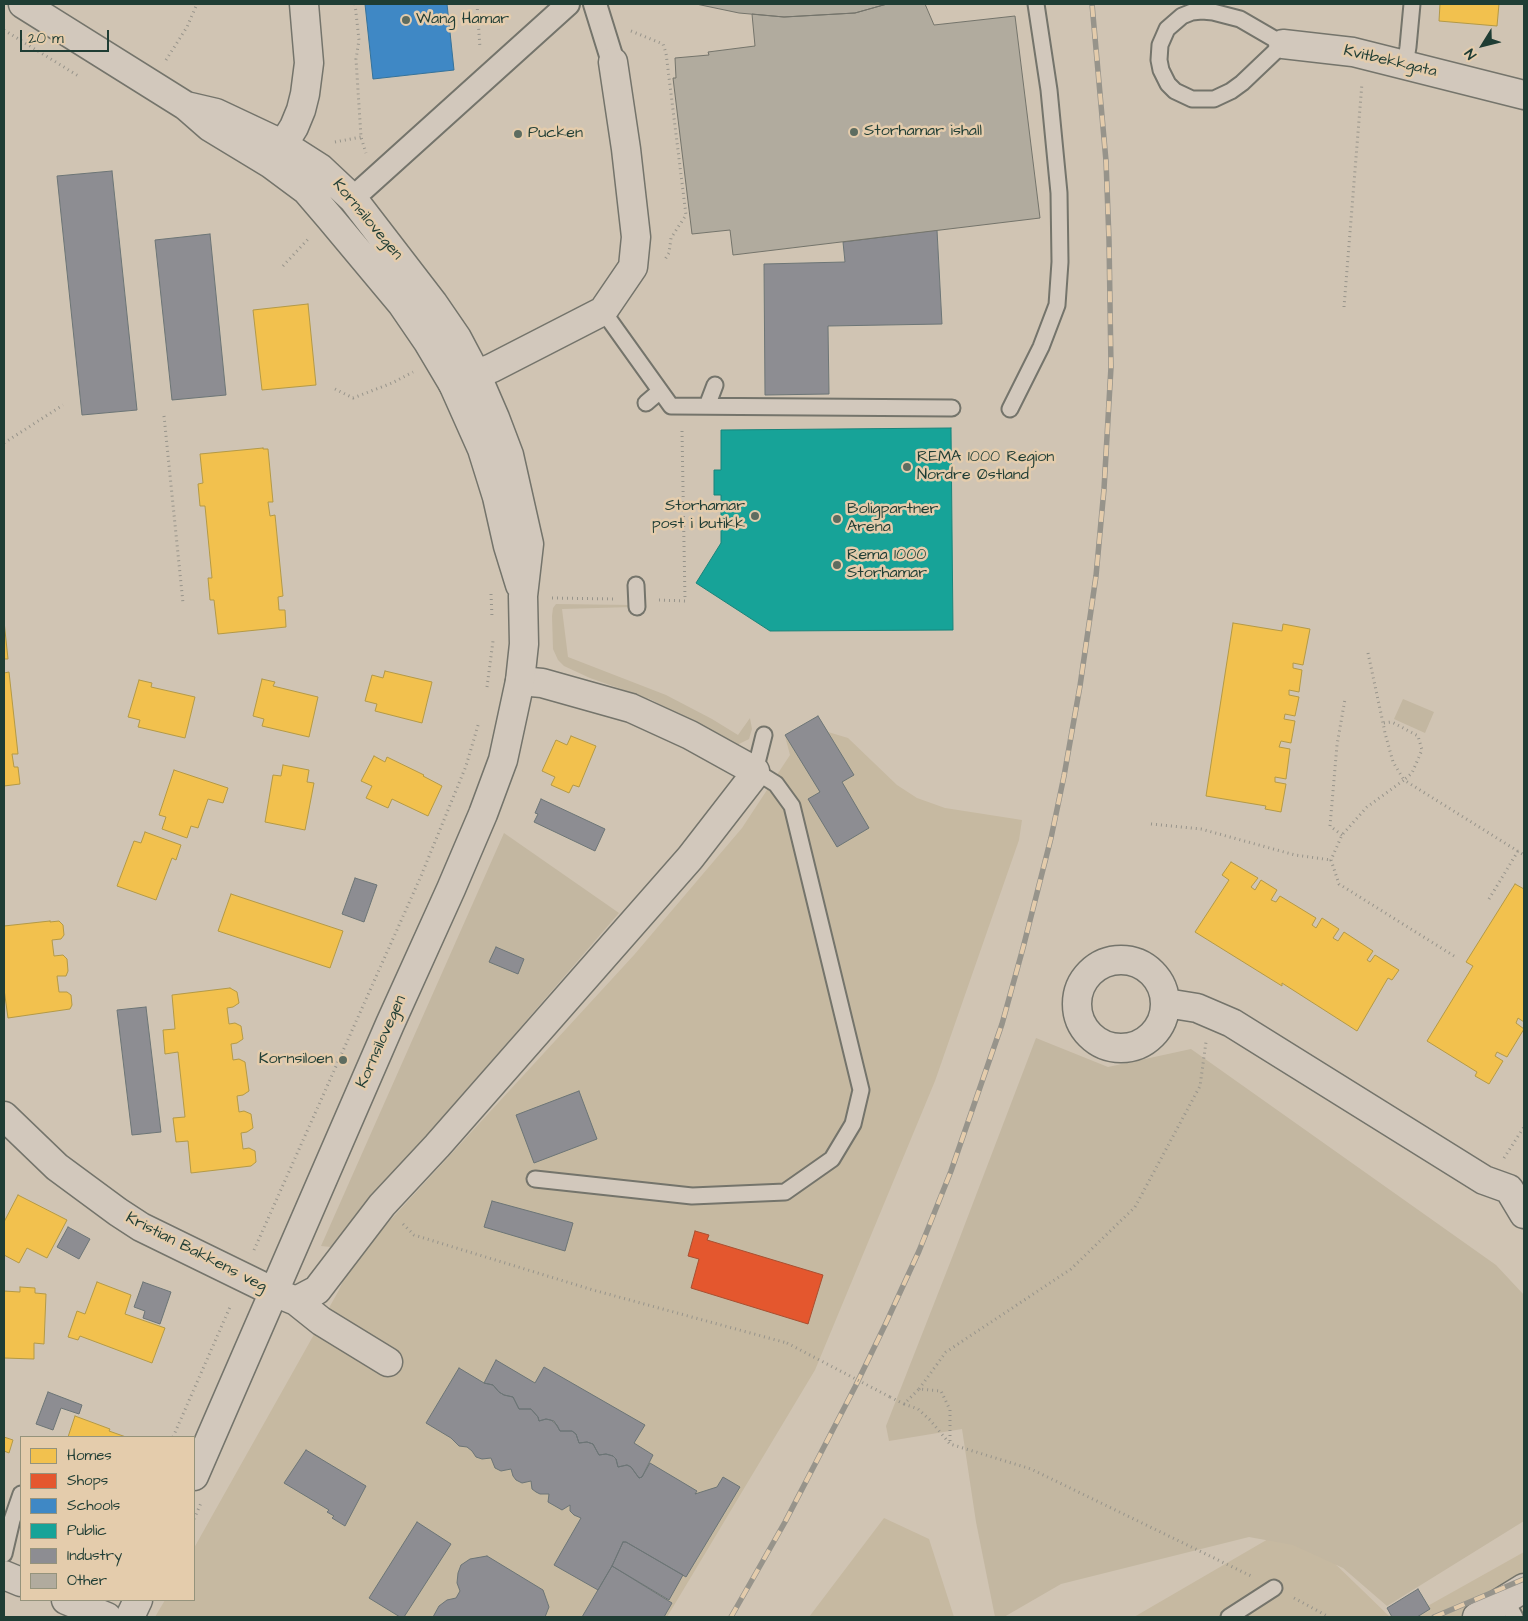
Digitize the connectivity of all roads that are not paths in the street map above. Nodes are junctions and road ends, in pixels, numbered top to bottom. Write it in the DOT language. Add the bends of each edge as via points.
graph roads {
  1 [pos="23,4"];
  2 [pos="304,4"];
  3 [pos="568,4"];
  4 [pos="1036,4"];
  5 [pos="1241,4"];
  6 [pos="1412,4"];
  7 [pos="598,11"];
  8 [pos="1240,19"];
  9 [pos="1283,44"];
  10 [pos="613,62"];
  11 [pos="1405,64"];
  12 [pos="1524,95"];
  13 [pos="277,154"];
  14 [pos="363,189"];
  15 [pos="603,311"];
  16 [pos="464,379"];
  17 [pos="716,385"];
  18 [pos="660,391"];
  19 [pos="646,403"];
  20 [pos="707,406"];
  21 [pos="952,408"];
  22 [pos="1010,409"];
  23 [pos="520,681"];
  24 [pos="764,735"];
  25 [pos="755,771"];
  26 [pos="1166,1003"];
  27 [pos="4,1116"];
  28 [pos="534,1179"];
  29 [pos="1517,1183"];
  30 [pos="1524,1214"];
  31 [pos="285,1296"];
  32 [pos="388,1362"];
  33 [pos="195,1474"];
  34 [pos="20,1497"];
  35 [pos="4,1554"];
  36 [pos="4,1575"];
  37 [pos="20,1582"];
  38 [pos="1274,1588"];
  39 [pos="68,1601"];
  40 [pos="138,1601"];
  41 [pos="1515,1601"];
  42 [pos="107,1617"];
  43 [pos="130,1617"];
  44 [pos="1228,1617"];
  45 [pos="1477,1617"];
  1 -- 13 [label="street, Kornsilovegen" via="186,106 216,113"];
  2 -- 13 [label="street" via="309,63 305,94 298,119"];
  3 -- 14 [label="street"];
  4 -- 22 [label="lane" via="1049,90 1059,193 1060,262 1057,305 1041,347"];
  5 -- 8 [label="lane"];
  6 -- 11 [label="lane"];
  7 -- 10 [label="street"];
  8 -- 9 [label="lane"];
  8 -- 9 [label="lane" via="1213,12 1192,12 1182,16 1167,30 1160,45 1161,70 1168,84 1192,99 1214,99 1242,83"];
  9 -- 11 [label="street, Kvitbekkgata" via="1354,52"];
  10 -- 15 [label="street" via="636,238 633,267"];
  11 -- 12 [label="street, Kvitbekkgata"];
  13 -- 16 [label="street, Kornsilovegen" via="320,168 353,199 457,338"];
  15 -- 16 [label="street"];
  15 -- 18 [label="lane"];
  16 -- 23 [label="street, Kornsilovegen" via="495,418 509,455 529,544 523,596 524,644"];
  17 -- 20 [label="lane"];
  18 -- 19 [label="lane"];
  18 -- 20 [label="lane" via="671,406"];
  20 -- 21 [label="lane"];
  23 -- 25 [label="street" via="542,683 631,708 690,735"];
  23 -- 31 [label="street, Kornsilovegen" via="503,760 483,814 390,1024"];
  24 -- 25 [label="lane"];
  25 -- 28 [label="lane" via="776,784 792,806 861,1090 852,1124 832,1159 785,1192 692,1196"];
  25 -- 31 [label="street" via="690,858 382,1205 317,1290"];
  26 -- 29 [label="street" via="1197,1008 1232,1023 1484,1180"];
  27 -- 31 [label="street, Kristian Bakkens veg" via="57,1167 133,1222"];
  29 -- 30 [label="street"];
  31 -- 32 [label="street"];
  31 -- 33 [label="street, Kornsilovegen"];
  34 -- 35 [label="lane"];
  36 -- 37 [label="street"];
  38 -- 44 [label="lane"];
  39 -- 42 [label="street"];
  40 -- 43 [label="street"];
  41 -- 45 [label="street"];
}
